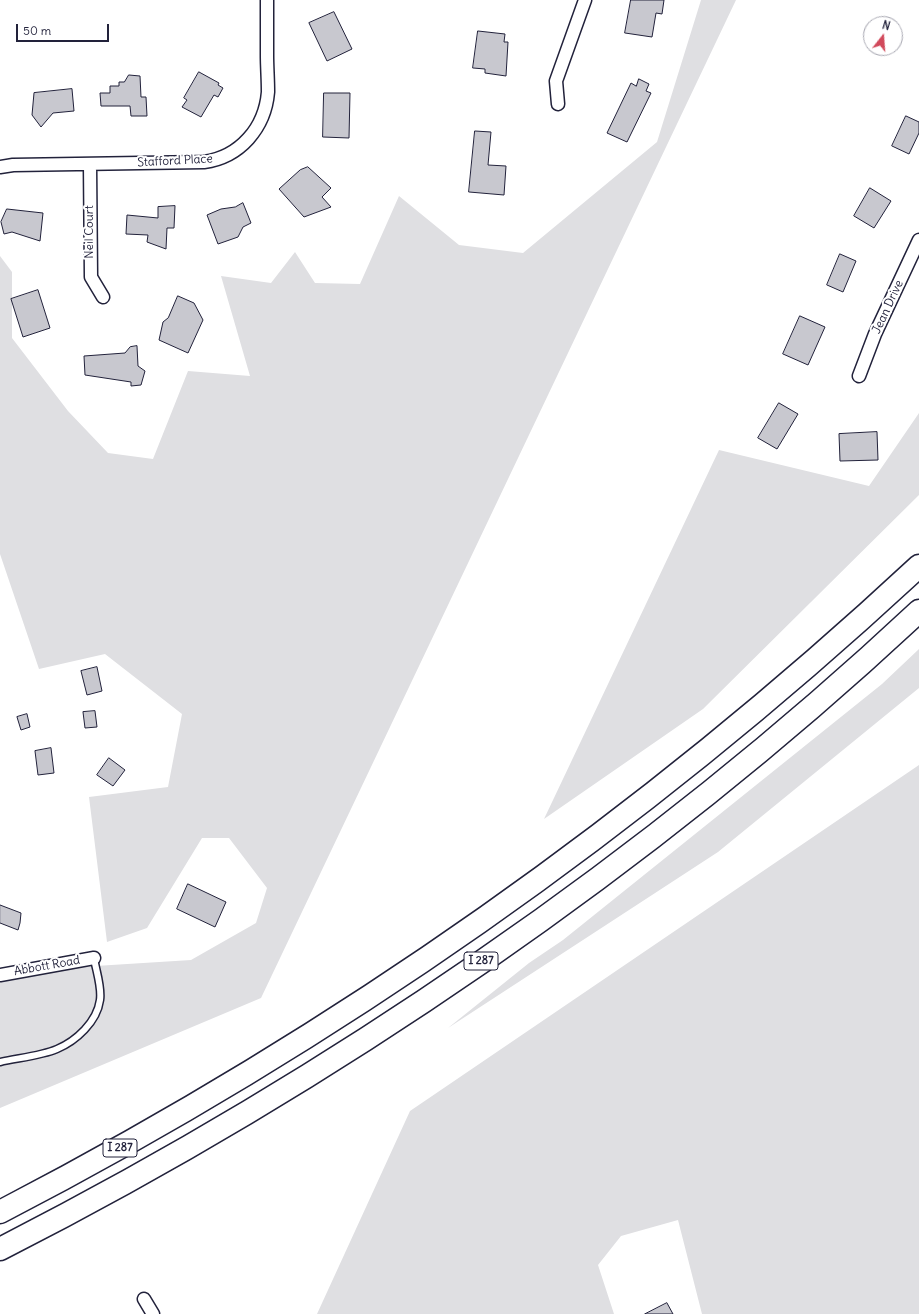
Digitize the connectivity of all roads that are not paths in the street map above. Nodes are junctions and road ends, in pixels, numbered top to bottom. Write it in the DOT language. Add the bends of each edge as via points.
graph roads {
  1 [pos="267,0"];
  2 [pos="585,0"];
  3 [pos="558,104"];
  4 [pos="90,164"];
  5 [pos="0,167"];
  6 [pos="919,240"];
  7 [pos="103,297"];
  8 [pos="859,376"];
  9 [pos="919,566"];
  10 [pos="919,611"];
  11 [pos="94,958"];
  12 [pos="0,974"];
  13 [pos="0,1062"];
  14 [pos="0,1212"];
  15 [pos="0,1249"];
  16 [pos="144,1298"];
  17 [pos="153,1314"];
  1 -- 4 [label="street, Stafford Place" via="268,93 262,118 248,139 228,155 204,162"];
  2 -- 3 [label="street" via="556,81"];
  4 -- 5 [label="street, Stafford Place" via="13,164"];
  4 -- 7 [label="street, Neil Court" via="91,277"];
  6 -- 8 [label="street, Jean Drive" via="875,334"];
  9 -- 14 [label="highway, I 287" via="720,740 607,830 490,915 371,996 252,1071 128,1144"];
  10 -- 15 [label="highway, I 287" via="735,770 627,856 509,942 390,1023 269,1100 144,1173"];
  11 -- 12 [label="street, Abbott Road"];
  11 -- 13 [label="lane" via="100,999 96,1014 90,1023 75,1038 56,1049"];
  16 -- 17 [label="street"];
}
